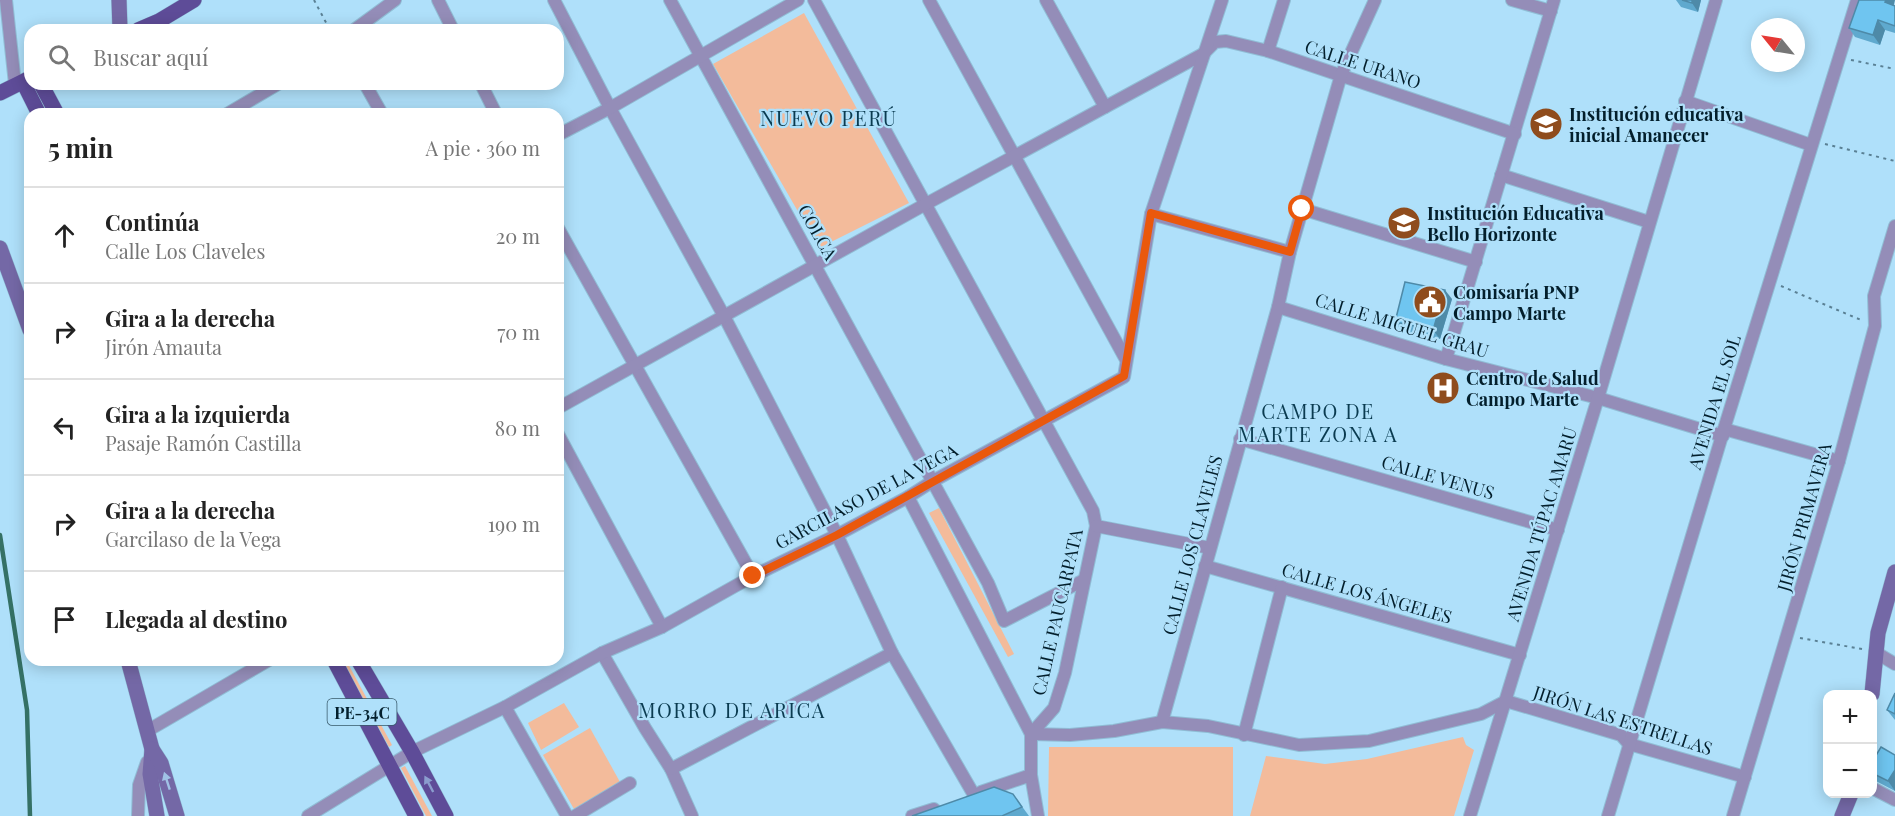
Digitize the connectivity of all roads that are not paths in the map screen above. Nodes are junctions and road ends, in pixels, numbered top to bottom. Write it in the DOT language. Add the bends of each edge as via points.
graph roads {
  1 [pos="6,0"];
  2 [pos="119,0"];
  3 [pos="194,0"];
  4 [pos="395,0"];
  5 [pos="438,0"];
  6 [pos="554,0"];
  7 [pos="670,0"];
  8 [pos="798,0"];
  9 [pos="814,0"];
  10 [pos="929,0"];
  11 [pos="1046,0"];
  12 [pos="1222,0"];
  13 [pos="1284,0"];
  14 [pos="1375,0"];
  15 [pos="1512,0"];
  16 [pos="1716,0"];
  17 [pos="1857,0"];
  18 [pos="1553,6"];
  19 [pos="120,24"];
  20 [pos="152,24"];
  21 [pos="362,24"];
  22 [pos="450,24"];
  23 [pos="1268,51"];
  24 [pos="1203,54"];
  25 [pos="701,55"];
  26 [pos="1341,75"];
  27 [pos="23,81"];
  28 [pos="27,90"];
  29 [pos="44,90"];
  30 [pos="268,90"];
  31 [pos="368,90"];
  32 [pos="484,90"];
  33 [pos="0,93"];
  34 [pos="1685,101"];
  35 [pos="1105,107"];
  36 [pos="36,108"];
  37 [pos="54,108"];
  38 [pos="237,108"];
  39 [pos="379,108"];
  40 [pos="493,108"];
  41 [pos="610,108"];
  42 [pos="564,132"];
  43 [pos="1515,134"];
  44 [pos="1817,144"];
  45 [pos="1015,157"];
  46 [pos="1501,175"];
  47 [pos="924,204"];
  48 [pos="1302,209"];
  49 [pos="1151,213"];
  50 [pos="1649,222"];
  51 [pos="1895,226"];
  52 [pos="564,239"];
  53 [pos="0,248"];
  54 [pos="1290,252"];
  55 [pos="1476,262"];
  56 [pos="815,264"];
  57 [pos="1278,306"];
  58 [pos="24,312"];
  59 [pos="724,316"];
  60 [pos="1125,358"];
  61 [pos="1446,359"];
  62 [pos="634,365"];
  63 [pos="1598,398"];
  64 [pos="564,405"];
  65 [pos="1043,420"];
  66 [pos="1723,433"];
  67 [pos="1240,439"];
  68 [pos="564,446"];
  69 [pos="1839,461"];
  70 [pos="933,481"];
  71 [pos="908,497"];
  72 [pos="1096,526"];
  73 [pos="1558,530"];
  74 [pos="837,535"];
  75 [pos="1210,548"];
  76 [pos="1205,566"];
  77 [pos="1895,572"];
  78 [pos="753,576"];
  79 [pos="1084,580"];
  80 [pos="1282,587"];
  81 [pos="662,627"];
  82 [pos="1875,652"];
  83 [pos="602,653"];
  84 [pos="892,653"];
  85 [pos="1520,655"];
  86 [pos="1895,664"];
  87 [pos="130,666"];
  88 [pos="259,666"];
  89 [pos="337,666"];
  90 [pos="362,666"];
  91 [pos="1872,690"];
  92 [pos="1506,702"];
  93 [pos="505,707"];
  94 [pos="1162,722"];
  95 [pos="147,731"];
  96 [pos="1031,734"];
  97 [pos="1244,735"];
  98 [pos="1629,744"];
  99 [pos="152,749"];
  100 [pos="412,752"];
  101 [pos="389,765"];
  102 [pos="671,769"];
  103 [pos="1031,775"];
  104 [pos="1745,777"];
  105 [pos="630,783"];
  106 [pos="1877,791"];
  107 [pos="1849,798"];
  108 [pos="1895,800"];
  109 [pos="943,805"];
  110 [pos="138,816"];
  111 [pos="157,816"];
  112 [pos="177,816"];
  113 [pos="308,816"];
  114 [pos="416,816"];
  115 [pos="446,816"];
  116 [pos="567,816"];
  117 [pos="575,816"];
  118 [pos="692,816"];
  119 [pos="912,816"];
  120 [pos="1038,816"];
  121 [pos="1470,816"];
  122 [pos="1608,816"];
  123 [pos="1733,816"];
  124 [pos="1842,816"];
  1 -- 27 [label="street"];
  2 -- 19 [label="street"];
  3 -- 20 [label="main road"];
  4 -- 21 [label="street"];
  5 -- 22 [label="street"];
  6 -- 41 [label="street"];
  7 -- 25 [label="street, COLCA"];
  8 -- 25 [label="street"];
  9 -- 47 [label="street, CALLE PAUCARPATA"];
  10 -- 45 [label="street"];
  11 -- 35 [label="street"];
  12 -- 24 [label="street"];
  13 -- 23 [label="street"];
  14 -- 26 [label="street, CALLE LOS CLAVELES"];
  15 -- 18 [label="street"];
  16 -- 34 [label="street, AVENIDA TÚPAC AMARU"];
  17 -- 44 [label="street, AVENIDA EL SOL"];
  18 -- 43 [label="street"];
  23 -- 24 [label="street, CALLE URANO" via="1226,40 1215,42"];
  23 -- 26 [label="street, CALLE URANO"];
  24 -- 35 [label="street, CALLE URANO"];
  24 -- 49 [label="street"];
  25 -- 41 [label="street"];
  25 -- 56 [label="street, COLCA"];
  26 -- 43 [label="street, CALLE URANO"];
  26 -- 48 [label="street, CALLE LOS CLAVELES"];
  27 -- 33 [label="main road"];
  28 -- 36 [label="main road"];
  29 -- 37 [label="main road"];
  30 -- 38 [label="street"];
  31 -- 39 [label="street"];
  32 -- 40 [label="street"];
  34 -- 44 [label="street"];
  34 -- 50 [label="street, AVENIDA TÚPAC AMARU"];
  35 -- 45 [label="street, CALLE URANO"];
  41 -- 42 [label="street"];
  41 -- 59 [label="street"];
  43 -- 46 [label="street"];
  44 -- 66 [label="street, AVENIDA EL SOL" via="1769,281"];
  45 -- 47 [label="street, CALLE URANO"];
  45 -- 60 [label="street"];
  46 -- 50 [label="street"];
  46 -- 55 [label="street"];
  47 -- 56 [label="street, CALLE URANO"];
  47 -- 65 [label="street, CALLE PAUCARPATA"];
  48 -- 54 [label="street, CALLE LOS CLAVELES"];
  48 -- 55 [label="street"];
  49 -- 54 [label="street"];
  49 -- 60 [label="street"];
  50 -- 63 [label="street, AVENIDA TÚPAC AMARU"];
  51 -- 69 [label="street, JIRÓN PRIMAVERA" via="1874,296 1875,326"];
  52 -- 62 [label="street"];
  53 -- 58 [label="street"];
  54 -- 57 [label="street, CALLE LOS CLAVELES"];
  55 -- 61 [label="street"];
  56 -- 59 [label="street, CALLE URANO"];
  56 -- 70 [label="street, COLCA"];
  57 -- 61 [label="street, CALLE MIGUEL GRAU"];
  57 -- 67 [label="street, CALLE LOS CLAVELES"];
  59 -- 62 [label="street, CALLE URANO"];
  59 -- 74 [label="street"];
  60 -- 65 [label="street, GARCILASO DE LA VEGA" via="1124,376"];
  61 -- 63 [label="street, CALLE MIGUEL GRAU"];
  62 -- 64 [label="street, CALLE URANO"];
  62 -- 78 [label="street"];
  63 -- 66 [label="street, CALLE MIGUEL GRAU"];
  63 -- 73 [label="street, AVENIDA TÚPAC AMARU"];
  65 -- 70 [label="street, GARCILASO DE LA VEGA"];
  65 -- 72 [label="street, CALLE PAUCARPATA" via="1093,511"];
  66 -- 69 [label="street, CALLE MIGUEL GRAU"];
  66 -- 98 [label="street, AVENIDA EL SOL"];
  67 -- 73 [label="street, CALLE VENUS"];
  67 -- 75 [label="street, CALLE LOS CLAVELES"];
  68 -- 81 [label="street"];
  69 -- 104 [label="street, JIRÓN PRIMAVERA"];
  70 -- 71 [label="street, GARCILASO DE LA VEGA"];
  70 -- 79 [label="street, COLCA" via="1004,621"];
  71 -- 74 [label="street, GARCILASO DE LA VEGA"];
  71 -- 96 [label="street"];
  72 -- 75 [label="street"];
  72 -- 79 [label="street, CALLE PAUCARPATA"];
  73 -- 85 [label="street, AVENIDA TÚPAC AMARU"];
  74 -- 78 [label="street, GARCILASO DE LA VEGA"];
  74 -- 84 [label="street"];
  75 -- 76 [label="street, CALLE LOS CLAVELES"];
  76 -- 80 [label="street, CALLE LOS ÁNGELES"];
  76 -- 94 [label="street, CALLE LOS CLAVELES"];
  77 -- 82 [label="street"];
  78 -- 81 [label="street, GARCILASO DE LA VEGA"];
  79 -- 96 [label="street, CALLE PAUCARPATA" via="1054,708"];
  80 -- 85 [label="street, CALLE LOS ÁNGELES"];
  80 -- 97 [label="street"];
  81 -- 83 [label="street, GARCILASO DE LA VEGA"];
  82 -- 86 [label="street"];
  82 -- 91 [label="street"];
  83 -- 93 [label="street, GARCILASO DE LA VEGA"];
  83 -- 102 [label="street"];
  84 -- 102 [label="street"];
  84 -- 103 [label="street" via="969,796"];
  85 -- 92 [label="street, AVENIDA TÚPAC AMARU"];
  87 -- 95 [label="street"];
  88 -- 95 [label="street"];
  89 -- 101 [label="main road, PE-34C"];
  90 -- 100 [label="main road, PE-34C"];
  92 -- 97 [label="street, JIRÓN LAS ESTRELLAS" via="1481,714 1369,741 1299,745"];
  92 -- 98 [label="street, JIRÓN LAS ESTRELLAS" via="1621,735"];
  92 -- 121 [label="street, AVENIDA TÚPAC AMARU"];
  93 -- 100 [label="street, GARCILASO DE LA VEGA"];
  93 -- 116 [label="street"];
  94 -- 96 [label="street, JIRÓN LAS ESTRELLAS" via="1114,732"];
  94 -- 97 [label="street, JIRÓN LAS ESTRELLAS" via="1208,726"];
  95 -- 99 [label="street"];
  96 -- 103 [label="street"];
  98 -- 104 [label="street, JIRÓN LAS ESTRELLAS"];
  98 -- 122 [label="street, AVENIDA EL SOL"];
  99 -- 110 [label="street" via="139,785"];
  99 -- 111 [label="street" via="150,774"];
  112 -- 99 [label="street, one-way" via="161,763"];
  100 -- 101 [label="street, GARCILASO DE LA VEGA"];
  115 -- 100 [label="main road, PE-34C, one-way"];
  101 -- 113 [label="street, GARCILASO DE LA VEGA"];
  101 -- 114 [label="main road, PE-34C"];
  102 -- 118 [label="street"];
  103 -- 120 [label="street"];
  104 -- 123 [label="street, JIRÓN PRIMAVERA"];
  105 -- 117 [label="street"];
  106 -- 108 [label="street"];
  107 -- 124 [label="street"];
  109 -- 119 [label="street"];
}
